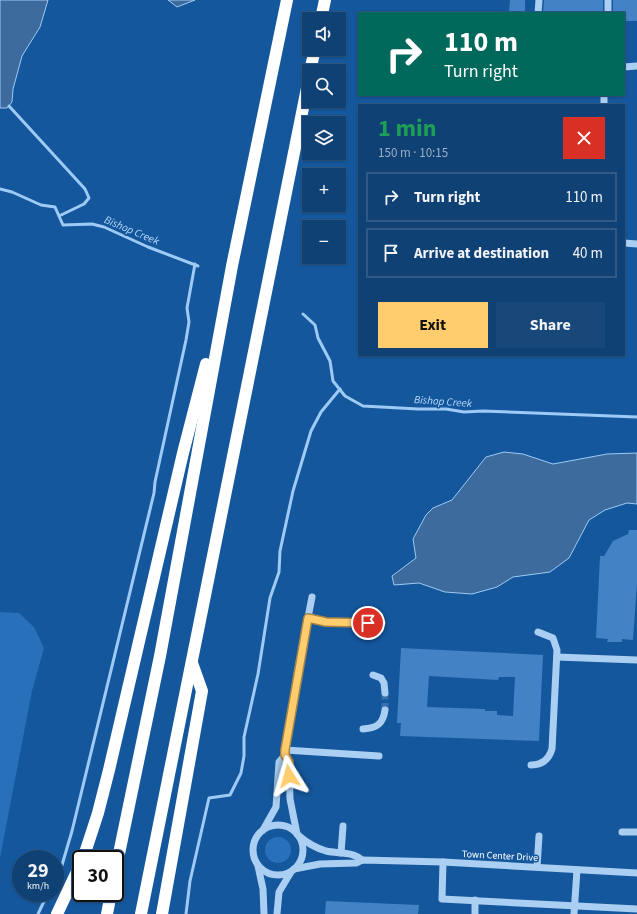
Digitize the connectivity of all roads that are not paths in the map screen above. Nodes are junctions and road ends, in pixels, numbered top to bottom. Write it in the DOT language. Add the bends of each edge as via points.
graph roads {
  1 [pos="287,0"];
  2 [pos="325,0"];
  3 [pos="539,0"];
  4 [pos="608,0"];
  5 [pos="322,12"];
  6 [pos="538,12"];
  7 [pos="608,12"];
  8 [pos="637,66"];
  9 [pos="625,67"];
  10 [pos="303,108"];
  11 [pos="625,243"];
  12 [pos="637,244"];
  13 [pos="232,266"];
  14 [pos="312,597"];
  15 [pos="308,618"];
  16 [pos="382,623"];
  17 [pos="538,632"];
  18 [pos="557,657"];
  19 [pos="637,660"];
  20 [pos="192,662"];
  21 [pos="373,675"];
  22 [pos="385,693"];
  23 [pos="385,710"];
  24 [pos="363,729"];
  25 [pos="285,752"];
  26 [pos="379,756"];
  27 [pos="531,765"];
  28 [pos="343,826"];
  29 [pos="263,830"];
  30 [pos="622,832"];
  31 [pos="637,832"];
  32 [pos="297,834"];
  33 [pos="539,836"];
  34 [pos="85,850"];
  35 [pos="120,850"];
  36 [pos="341,853"];
  37 [pos="362,860"];
  38 [pos="443,862"];
  39 [pos="258,866"];
  40 [pos="537,867"];
  41 [pos="293,870"];
  42 [pos="577,870"];
  43 [pos="637,873"];
  44 [pos="72,882"];
  45 [pos="475,900"];
  46 [pos="109,902"];
  47 [pos="575,906"];
  48 [pos="637,909"];
  49 [pos="57,914"];
  50 [pos="106,914"];
  51 [pos="141,914"];
  52 [pos="162,914"];
  53 [pos="264,914"];
  54 [pos="277,914"];
  55 [pos="475,914"];
  56 [pos="574,914"];
  1 -- 13 [label="highway"];
  2 -- 5 [label="highway"];
  3 -- 6 [label="street"];
  4 -- 7 [label="street"];
  8 -- 9 [label="street"];
  10 -- 20 [label="highway"];
  11 -- 12 [label="street"];
  13 -- 34 [label="highway" via="183,453 109,770"];
  13 -- 35 [label="highway" via="160,656"];
  14 -- 15 [label="street"];
  15 -- 16 [label="street" via="326,622"];
  15 -- 25 [label="street"];
  17 -- 18 [label="street" via="553,638"];
  18 -- 19 [label="street"];
  18 -- 27 [label="street" via="550,754 541,764"];
  20 -- 51 [label="highway"];
  20 -- 52 [label="highway" via="202,691"];
  21 -- 22 [label="street" via="381,678"];
  23 -- 24 [label="street" via="381,723 376,727"];
  25 -- 26 [label="street"];
  25 -- 29 [label="street" via="279,762 276,807"];
  25 -- 32 [label="street" via="289,762 290,799"];
  28 -- 36 [label="street"];
  29 -- 32 [label="street" via="269,826 284,826"];
  29 -- 39 [label="street" via="258,834 253,847 254,860"];
  30 -- 31 [label="street"];
  32 -- 36 [label="street, Town Center Drive" via="313,846"];
  32 -- 41 [label="street" via="302,853 298,865"];
  33 -- 40 [label="street"];
  36 -- 37 [label="street, Town Center Drive" via="356,854"];
  37 -- 38 [label="street, Town Center Drive"];
  37 -- 41 [label="street, Town Center Drive" via="356,863 326,863"];
  38 -- 40 [label="street, Town Center Drive"];
  38 -- 45 [label="street" via="442,899"];
  39 -- 41 [label="street" via="274,875 286,874"];
  39 -- 53 [label="street" via="263,889"];
  40 -- 42 [label="street, Town Center Drive"];
  41 -- 54 [label="street" via="279,892"];
  42 -- 43 [label="street, Town Center Drive"];
  42 -- 47 [label="street"];
  44 -- 49 [label="highway"];
  45 -- 47 [label="street"];
  45 -- 55 [label="street"];
  46 -- 50 [label="highway"];
  47 -- 48 [label="street"];
  47 -- 56 [label="street"];
}
